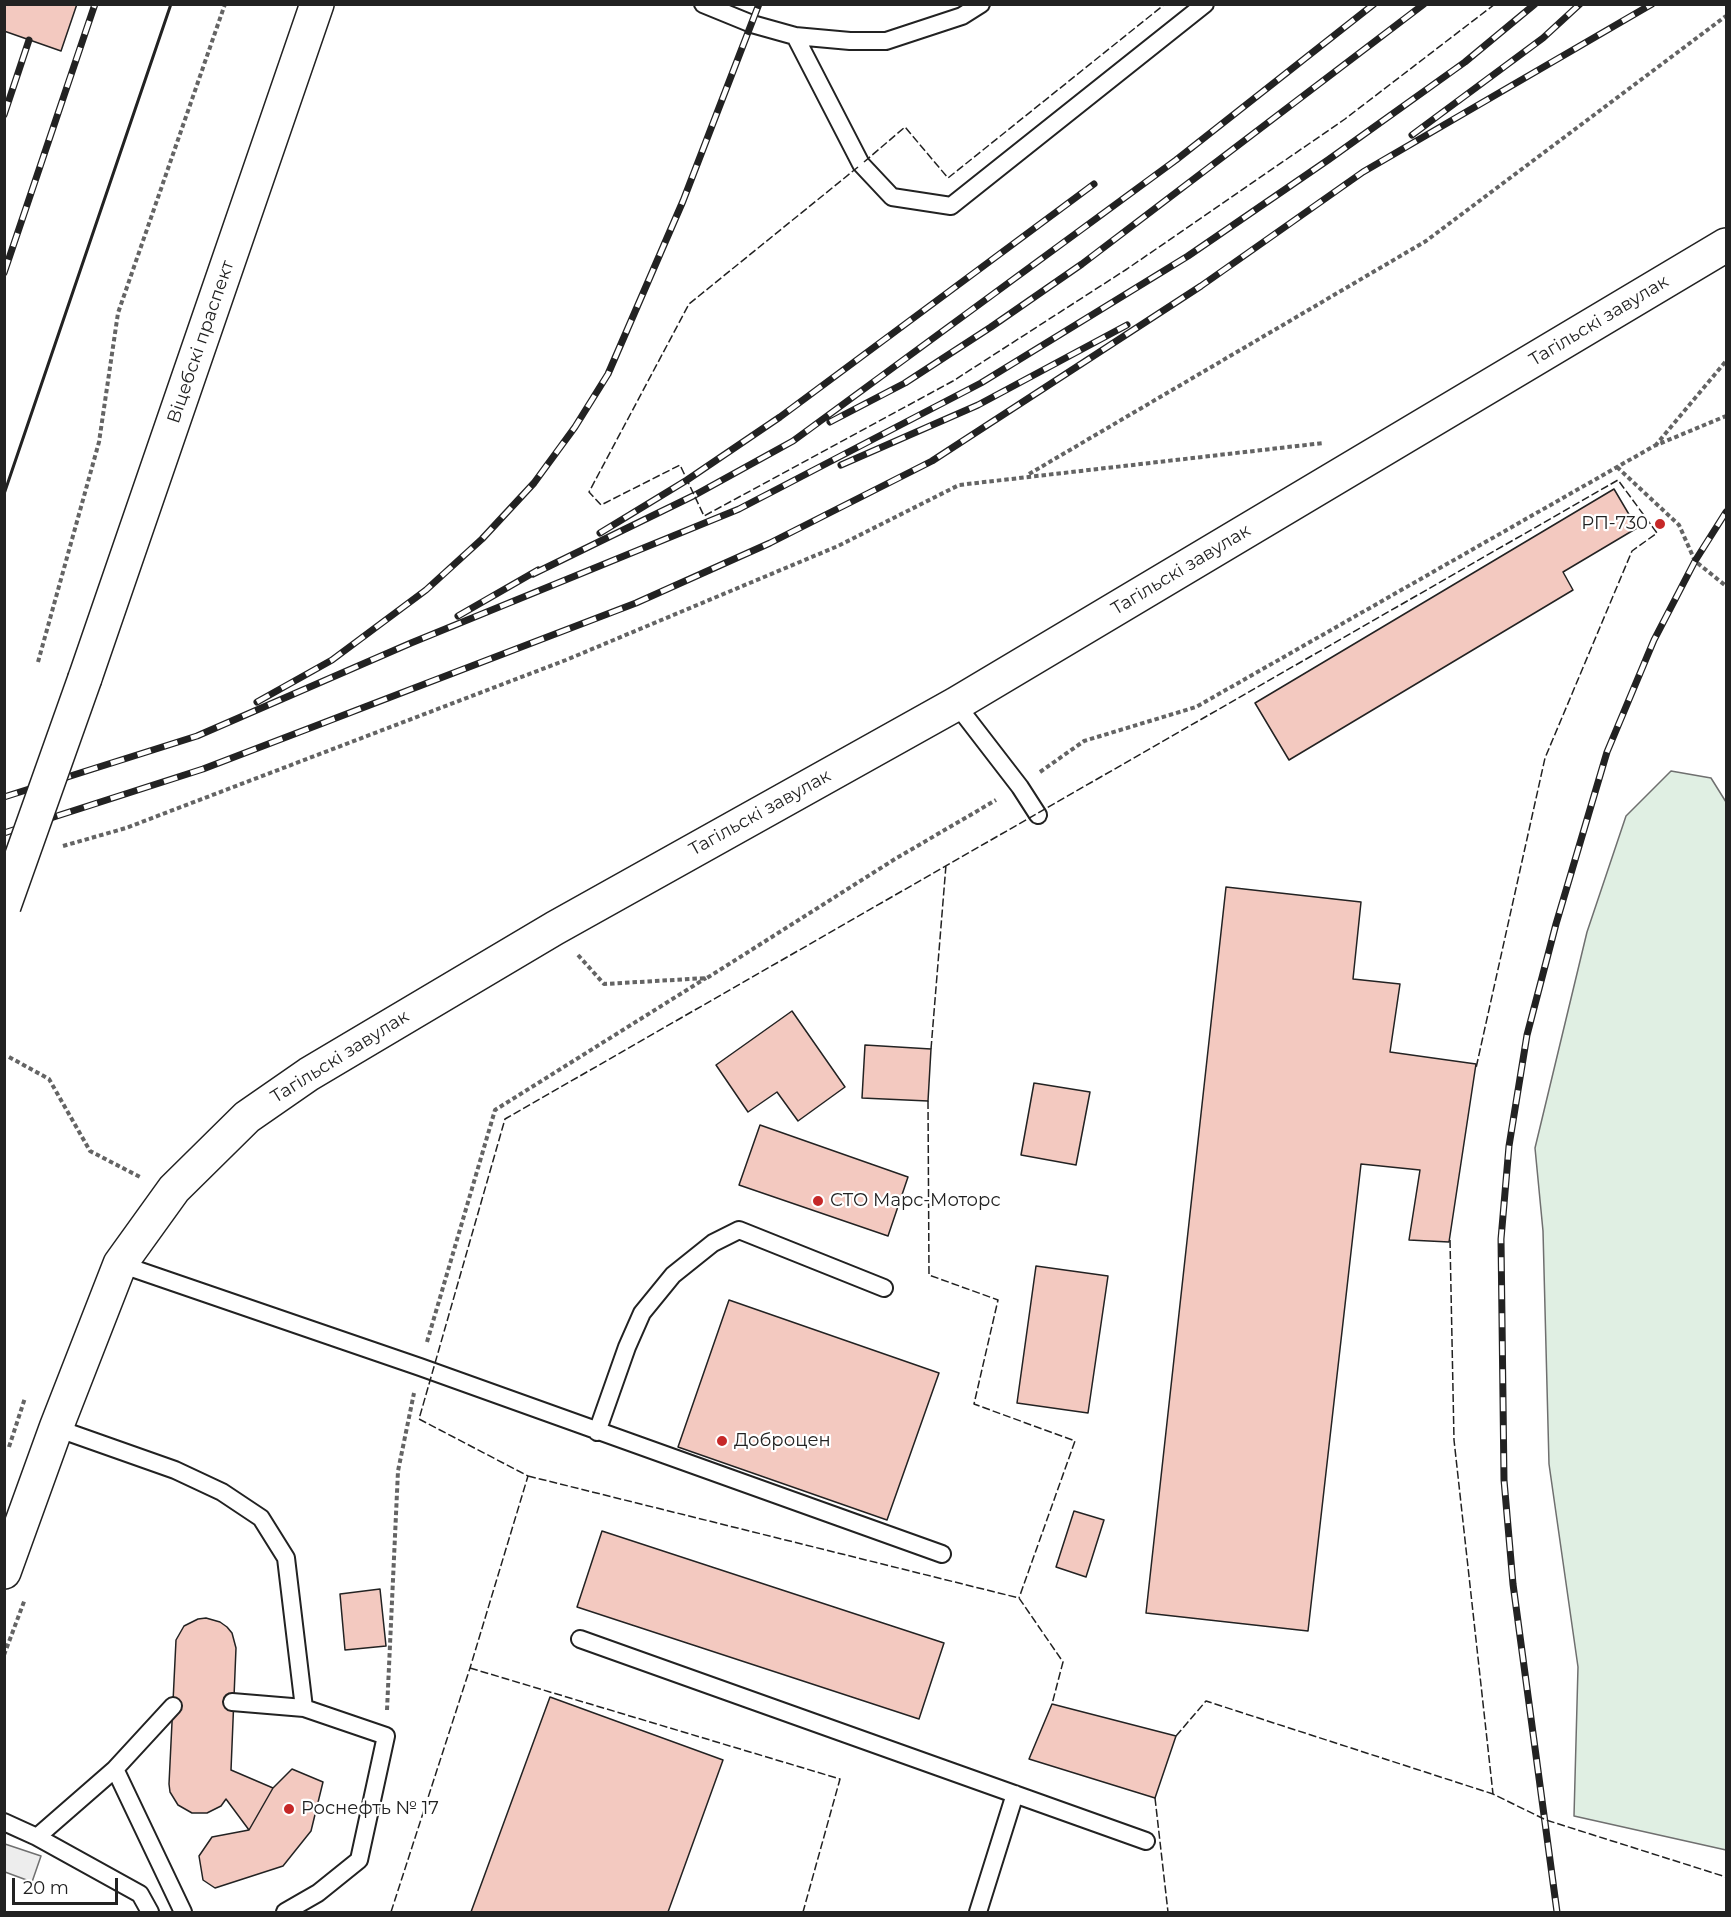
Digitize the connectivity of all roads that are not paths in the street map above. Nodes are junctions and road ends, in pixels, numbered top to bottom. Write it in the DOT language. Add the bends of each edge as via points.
graph roads {
  1 [pos="317,4"];
  2 [pos="703,4"];
  3 [pos="981,4"];
  4 [pos="1204,4"];
  5 [pos="795,36"];
  6 [pos="1726,245"];
  7 [pos="957,704"];
  8 [pos="1038,815"];
  9 [pos="4,906"];
  10 [pos="120,1264"];
  11 [pos="884,1288"];
  12 [pos="56,1428"];
  13 [pos="597,1432"];
  14 [pos="942,1554"];
  15 [pos="4,1572"];
  16 [pos="580,1639"];
  17 [pos="232,1702"];
  18 [pos="173,1706"];
  19 [pos="304,1708"];
  20 [pos="115,1769"];
  21 [pos="1015,1794"];
  22 [pos="4,1822"];
  23 [pos="37,1837"];
  24 [pos="1146,1841"];
  25 [pos="150,1912"];
  26 [pos="183,1912"];
  27 [pos="285,1912"];
  28 [pos="978,1912"];
  1 -- 9 [label="main road, Віцебскі праспект, bridge"];
  2 -- 5 [label="lane"];
  3 -- 5 [label="lane" via="962,16 886,41"];
  4 -- 5 [label="lane" via="951,206 892,197 861,164"];
  6 -- 7 [label="main road, Тагільскі завулак"];
  7 -- 8 [label="lane"];
  7 -- 10 [label="main road, Тагільскі завулак" via="555,928 309,1074 247,1117 174,1189"];
  10 -- 12 [label="main road, Тагільскі завулак"];
  10 -- 13 [label="lane"];
  11 -- 13 [label="lane" via="739,1230 712,1244 673,1275 642,1313"];
  12 -- 15 [label="main road, Тагільскі завулак"];
  12 -- 19 [label="lane" via="175,1470 222,1492 261,1518 286,1558"];
  13 -- 14 [label="lane"];
  16 -- 21 [label="lane"];
  17 -- 19 [label="lane"];
  18 -- 20 [label="lane"];
  19 -- 27 [label="lane" via="386,1736 359,1860 318,1893"];
  20 -- 23 [label="lane"];
  20 -- 26 [label="lane"];
  21 -- 24 [label="lane"];
  21 -- 28 [label="lane"];
  22 -- 23 [label="lane"];
  23 -- 25 [label="lane" via="140,1894"];
}
